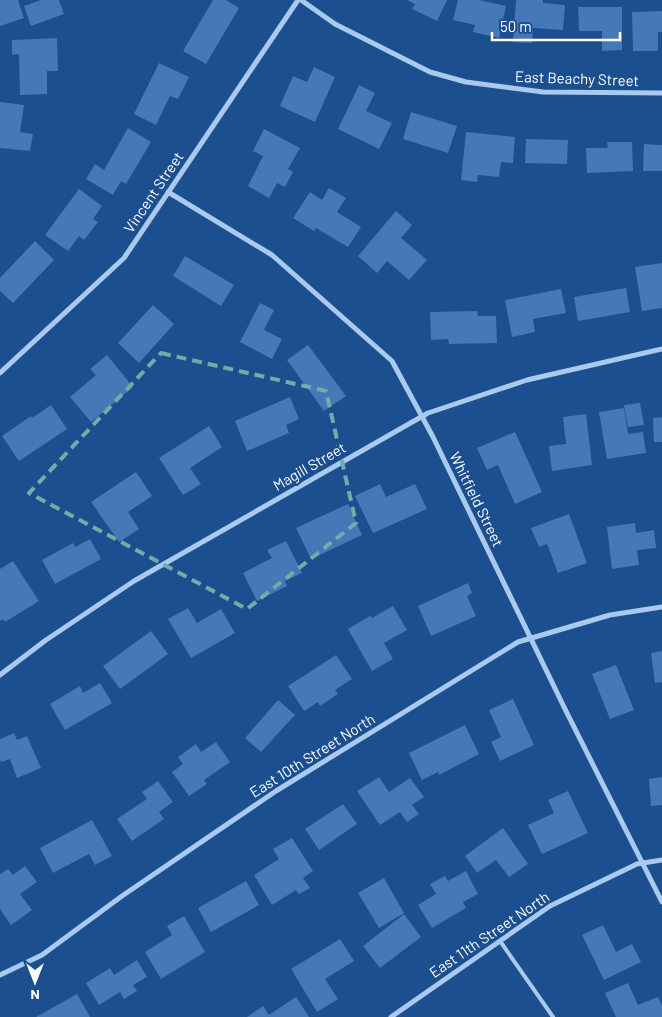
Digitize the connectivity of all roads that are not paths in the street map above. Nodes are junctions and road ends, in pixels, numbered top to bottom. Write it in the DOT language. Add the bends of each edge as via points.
graph roads {
  1 [pos="299,0"];
  2 [pos="662,93"];
  3 [pos="168,192"];
  4 [pos="662,349"];
  5 [pos="0,373"];
  6 [pos="422,416"];
  7 [pos="662,607"];
  8 [pos="530,639"];
  9 [pos="0,675"];
  10 [pos="662,860"];
  11 [pos="642,864"];
  12 [pos="662,902"];
  13 [pos="500,941"];
  14 [pos="0,975"];
  15 [pos="391,1017"];
  16 [pos="553,1017"];
  1 -- 2 [label="street, East Beachy Street" via="335,24 430,72 466,82 543,92"];
  1 -- 3 [label="street, Vincent Street"];
  3 -- 5 [label="street, Vincent Street" via="124,258"];
  3 -- 6 [label="street, Whitfield Street" via="279,261 392,361"];
  4 -- 6 [label="street, Magill Street" via="527,380"];
  6 -- 8 [label="street, Whitfield Street"];
  6 -- 9 [label="street, Magill Street" via="134,580"];
  7 -- 8 [label="street, East 10th Street North" via="610,615"];
  8 -- 11 [label="street, Whitfield Street"];
  8 -- 14 [label="street, East 10th Street North" via="518,642 276,791 42,955"];
  10 -- 11 [label="street, East 11th Street North"];
  11 -- 12 [label="street, Whitfield Street"];
  11 -- 13 [label="street, East 11th Street North" via="550,906"];
  13 -- 15 [label="street, East 11th Street North"];
  13 -- 16 [label="lane"];
}
